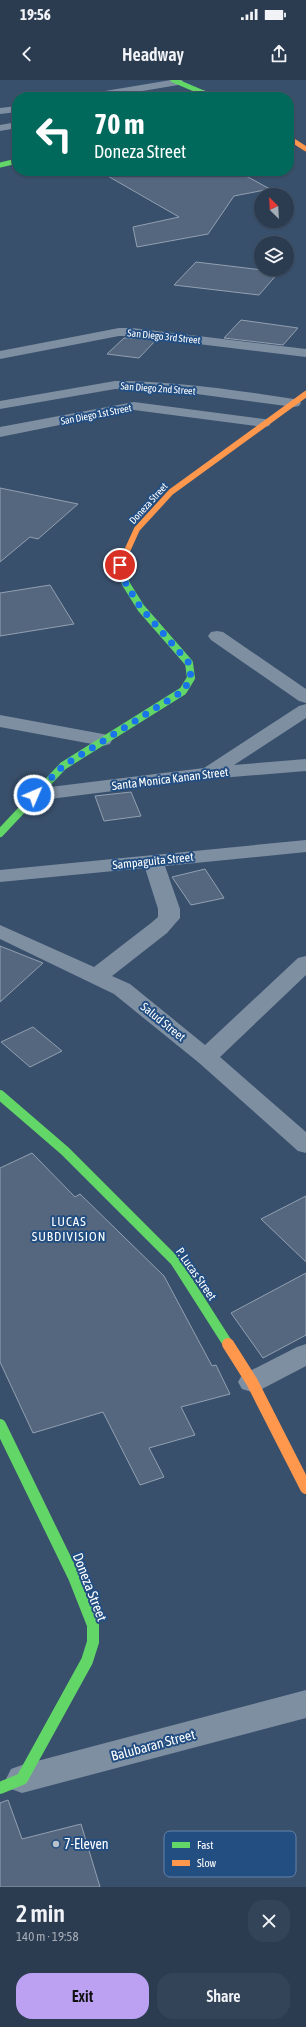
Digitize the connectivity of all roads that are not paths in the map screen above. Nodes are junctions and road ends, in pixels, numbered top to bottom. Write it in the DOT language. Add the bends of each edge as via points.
graph roads {
  1 [pos="176,81"];
  2 [pos="115,92"];
  3 [pos="202,92"];
  4 [pos="12,109"];
  5 [pos="0,111"];
  6 [pos="12,126"];
  7 [pos="0,128"];
  8 [pos="294,141"];
  9 [pos="306,149"];
  10 [pos="12,162"];
  11 [pos="0,165"];
  12 [pos="306,353"];
  13 [pos="0,355"];
  14 [pos="306,394"];
  15 [pos="300,403"];
  16 [pos="0,405"];
  17 [pos="264,423"];
  18 [pos="0,432"];
  19 [pos="217,636"];
  20 [pos="306,697"];
  21 [pos="306,710"];
  22 [pos="0,721"];
  23 [pos="103,740"];
  24 [pos="306,765"];
  25 [pos="208,773"];
  26 [pos="34,795"];
  27 [pos="0,833"];
  28 [pos="306,846"];
  29 [pos="153,861"];
  30 [pos="0,876"];
  31 [pos="0,931"];
  32 [pos="306,963"];
  33 [pos="96,977"];
  34 [pos="206,1057"];
  35 [pos="0,1095"];
  36 [pos="306,1145"];
  37 [pos="306,1354"];
  38 [pos="252,1382"];
  39 [pos="0,1425"];
  40 [pos="306,1488"];
  41 [pos="306,1704"];
  42 [pos="11,1784"];
  1 -- 2 [label="street"];
  1 -- 3 [label="street"];
  4 -- 5 [label="street"];
  6 -- 7 [label="street"];
  8 -- 9 [label="street"];
  10 -- 11 [label="street"];
  12 -- 13 [label="street, San Diego 3rd Street" via="119,332"];
  14 -- 15 [label="street"];
  15 -- 16 [label="street, San Diego 2nd Street" via="122,384"];
  15 -- 17 [label="street"];
  17 -- 18 [label="street, San Diego 1st Street" via="134,406"];
  17 -- 23 [label="street, Doneza Street" via="171,492 137,529 120,570 141,608 189,663 191,678 183,691"];
  19 -- 20 [label="street"];
  21 -- 25 [label="street"];
  22 -- 23 [label="street"];
  23 -- 26 [label="street, Doneza Street" via="63,766"];
  24 -- 25 [label="street, Santa Monica Kanan Street"];
  25 -- 26 [label="street, Santa Monica Kanan Street"];
  26 -- 27 [label="street, Doneza Street"];
  28 -- 29 [label="street, Sampaguita Street"];
  29 -- 30 [label="street, Sampaguita Street"];
  29 -- 33 [label="street" via="169,909 169,918 160,928"];
  31 -- 33 [label="street, Salud Street"];
  32 -- 34 [label="street"];
  33 -- 34 [label="street, Salud Street" via="122,989"];
  34 -- 36 [label="street, Salud Street"];
  35 -- 38 [label="street, P. Lucas Street" via="65,1151 175,1261"];
  37 -- 38 [label="street"];
  38 -- 40 [label="street, P. Lucas Street"];
  39 -- 42 [label="street, Doneza Street" via="67,1564 93,1625 93,1642 87,1661"];
  41 -- 42 [label="street, Balubaran Street"];
}
